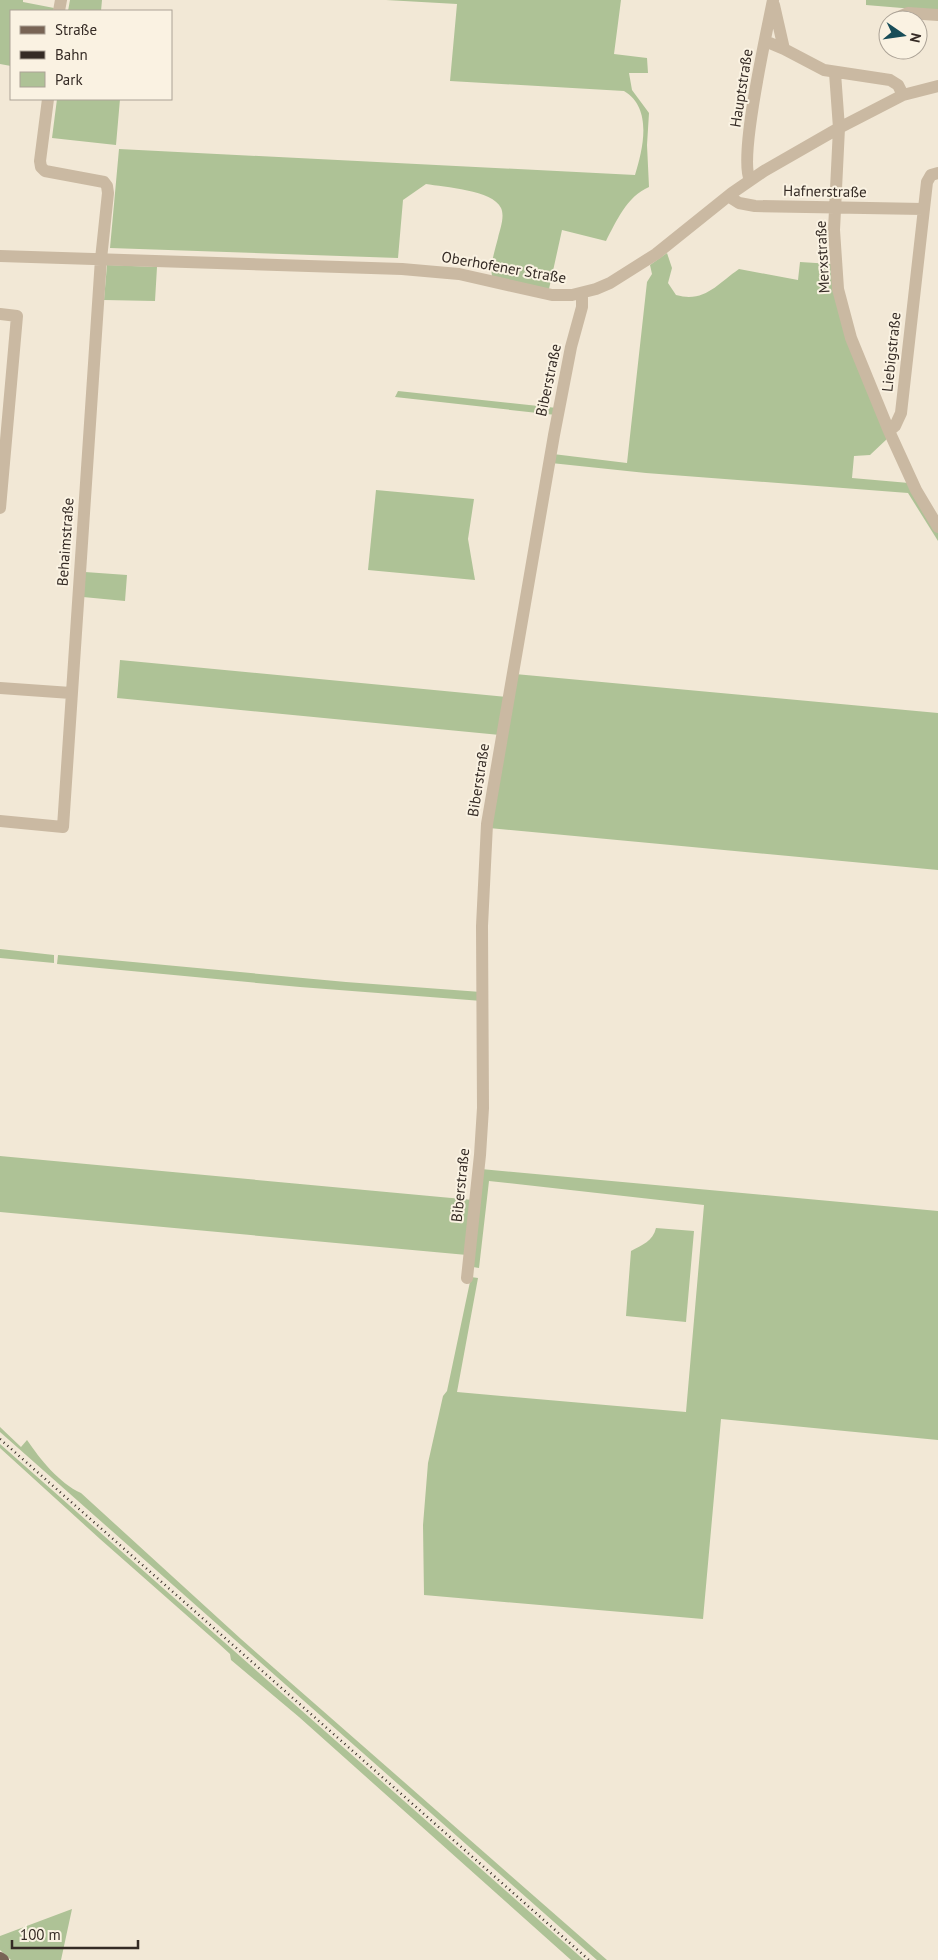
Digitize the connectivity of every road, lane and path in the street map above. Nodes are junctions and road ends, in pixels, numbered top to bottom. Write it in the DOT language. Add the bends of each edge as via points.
graph roads {
  1 [pos="773,0"];
  2 [pos="765,41"];
  3 [pos="784,49"];
  4 [pos="835,73"];
  5 [pos="938,86"];
  6 [pos="903,95"];
  7 [pos="48,100"];
  8 [pos="839,128"];
  9 [pos="938,173"];
  10 [pos="750,180"];
  11 [pos="728,196"];
  12 [pos="836,208"];
  13 [pos="924,210"];
  14 [pos="0,256"];
  15 [pos="101,259"];
  16 [pos="582,294"];
  17 [pos="0,314"];
  18 [pos="889,431"];
  19 [pos="0,508"];
  20 [pos="938,527"];
  21 [pos="0,688"];
  22 [pos="71,693"];
  23 [pos="0,822"];
  24 [pos="466,1278"];
  1 -- 2 [label="street, Hauptstraße"];
  1 -- 3 [label="street"];
  2 -- 3 [label="street"];
  2 -- 10 [label="street, Hauptstraße" via="746,157"];
  3 -- 4 [label="street"];
  4 -- 6 [label="street" via="890,80 898,85"];
  4 -- 8 [label="street, Merxstraße"];
  5 -- 6 [label="street, Oberhofener Straße"];
  6 -- 8 [label="street, Oberhofener Straße"];
  7 -- 15 [label="street, Behaimstraße" via="41,167 44,171 104,182 107,186"];
  8 -- 10 [label="street, Oberhofener Straße"];
  8 -- 12 [label="street, Merxstraße"];
  9 -- 13 [label="street, Liebigstraße" via="928,177"];
  10 -- 11 [label="street, Oberhofener Straße"];
  11 -- 12 [label="street, Hafnerstraße" via="739,203 755,206"];
  11 -- 16 [label="street, Oberhofener Straße" via="640,265 610,283"];
  12 -- 13 [label="street, Hafnerstraße"];
  12 -- 18 [label="street, Merxstraße" via="834,249 843,312"];
  13 -- 18 [label="street, Liebigstraße" via="901,413"];
  14 -- 15 [label="street, Oberhofener Straße"];
  15 -- 16 [label="street, Oberhofener Straße" via="428,271 459,274 546,294"];
  15 -- 22 [label="street, Behaimstraße"];
  16 -- 24 [label="street, Biberstraße" via="582,307 554,435 487,824 482,926 483,1108"];
  17 -- 19 [label="street" via="17,316"];
  18 -- 20 [label="street" via="916,490"];
  21 -- 22 [label="street"];
  22 -- 23 [label="street, Behaimstraße" via="63,827"];
}
